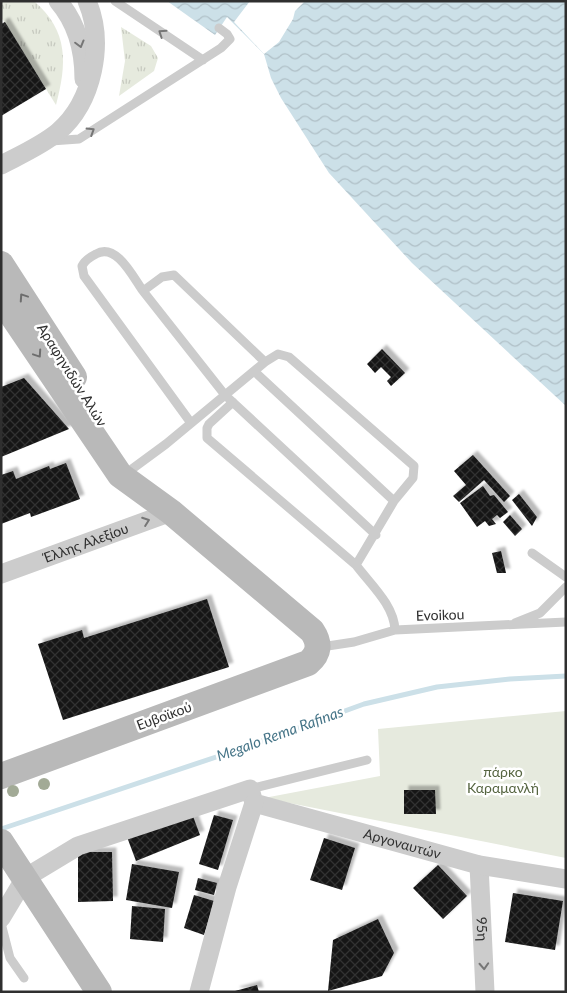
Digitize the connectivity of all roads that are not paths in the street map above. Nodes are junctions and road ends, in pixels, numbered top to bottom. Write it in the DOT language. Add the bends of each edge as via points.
graph roads {
  1 [pos="58,1"];
  2 [pos="87,1"];
  3 [pos="115,1"];
  4 [pos="219,28"];
  5 [pos="203,60"];
  6 [pos="82,97"];
  7 [pos="45,141"];
  8 [pos="1,165"];
  9 [pos="1,264"];
  10 [pos="144,291"];
  11 [pos="1,299"];
  12 [pos="265,362"];
  13 [pos="254,371"];
  14 [pos="225,395"];
  15 [pos="232,402"];
  16 [pos="191,423"];
  17 [pos="135,478"];
  18 [pos="394,501"];
  19 [pos="171,512"];
  20 [pos="376,535"];
  21 [pos="532,553"];
  22 [pos="356,565"];
  23 [pos="1,574"];
  24 [pos="566,577"];
  25 [pos="566,587"];
  26 [pos="566,622"];
  27 [pos="503,627"];
  28 [pos="395,630"];
  29 [pos="318,648"];
  30 [pos="368,760"];
  31 [pos="1,776"];
  32 [pos="252,796"];
  33 [pos="14,861"];
  34 [pos="479,865"];
  35 [pos="566,879"];
  36 [pos="1,918"];
  37 [pos="1,923"];
  38 [pos="24,978"];
  39 [pos="99,992"];
  40 [pos="199,992"];
  41 [pos="485,992"];
  1 -- 6 [label="street, one-way" via="73,23 80,41 84,60"];
  2 -- 6 [label="street" via="94,22 95,61"];
  5 -- 3 [label="lane, one-way"];
  4 -- 5 [label="lane" via="229,36 229,42"];
  7 -- 5 [label="lane, one-way" via="79,139"];
  6 -- 7 [label="street" via="68,121"];
  7 -- 8 [label="street"];
  17 -- 9 [label="street, Αραφηνιδών Αλών, one-way"];
  10 -- 12 [label="lane" via="162,277 174,275"];
  10 -- 14 [label="lane"];
  10 -- 16 [label="lane" via="108,250 88,259 82,266 84,276"];
  11 -- 17 [label="street, Αραφηνιδών Αλών, one-way" via="120,475"];
  12 -- 13 [label="lane"];
  12 -- 18 [label="lane" via="278,354 288,357 411,462 415,470 413,478"];
  13 -- 14 [label="lane"];
  13 -- 18 [label="lane"];
  14 -- 15 [label="lane"];
  14 -- 16 [label="lane"];
  15 -- 20 [label="lane"];
  15 -- 22 [label="lane" via="210,424 207,438"];
  16 -- 17 [label="lane" via="166,444"];
  17 -- 19 [label="street, Αραφηνιδών Αλών"];
  18 -- 20 [label="lane"];
  23 -- 19 [label="street, Έλλης Αλεξίου, one-way"];
  19 -- 29 [label="street, Αραφηνιδών Αλών" via="312,631"];
  20 -- 22 [label="lane"];
  21 -- 24 [label="lane"];
  22 -- 28 [label="lane" via="393,614"];
  25 -- 27 [label="lane" via="537,615"];
  26 -- 27 [label="lane, Evoikou"];
  27 -- 28 [label="lane, Evoikou"];
  28 -- 29 [label="lane, Evoikou"];
  29 -- 31 [label="street, Ευβοϊκού" via="308,663"];
  30 -- 32 [label="lane"];
  32 -- 33 [label="street"];
  32 -- 34 [label="street, Αργοναυτών"];
  32 -- 40 [label="street"];
  33 -- 36 [label="street"];
  33 -- 39 [label="street"];
  34 -- 35 [label="street, Αργοναυτών"];
  34 -- 41 [label="street, 95η, one-way"];
  37 -- 38 [label="lane" via="10,958"];
}
